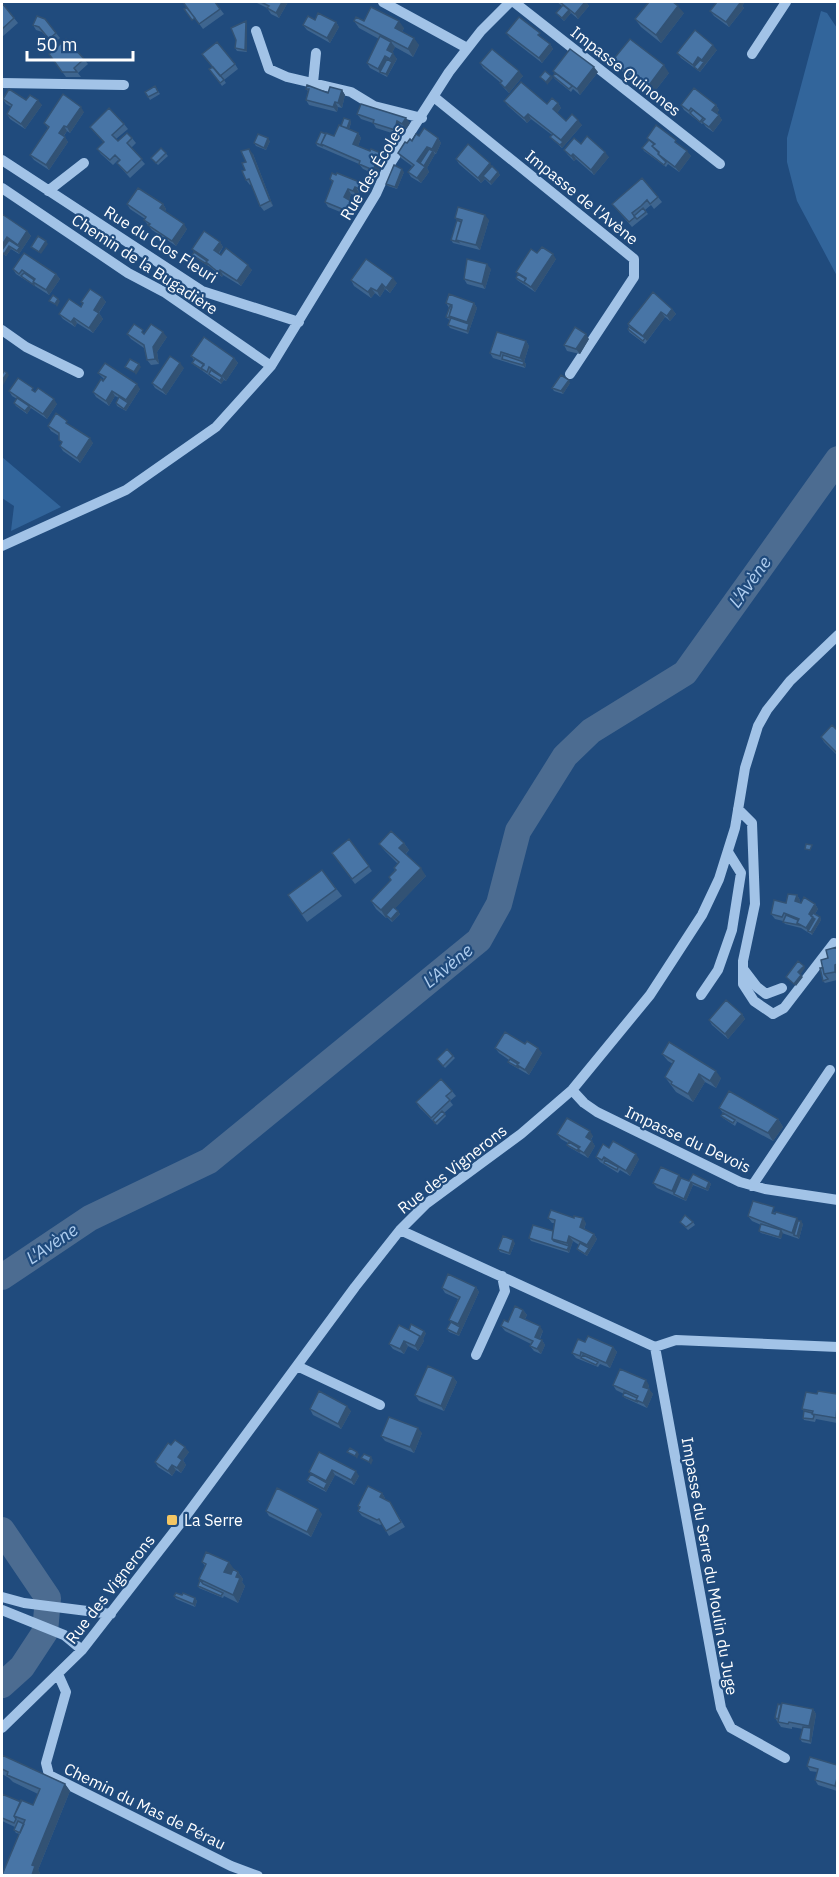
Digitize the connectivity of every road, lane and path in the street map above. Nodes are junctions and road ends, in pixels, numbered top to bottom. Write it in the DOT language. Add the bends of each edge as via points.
graph roads {
  1 [pos="383,2"];
  2 [pos="512,2"];
  3 [pos="786,2"];
  4 [pos="256,31"];
  5 [pos="467,48"];
  6 [pos="316,53"];
  7 [pos="753,54"];
  8 [pos="2,83"];
  9 [pos="313,83"];
  10 [pos="123,85"];
  11 [pos="434,98"];
  12 [pos="422,118"];
  13 [pos="2,160"];
  14 [pos="84,163"];
  15 [pos="720,164"];
  16 [pos="2,188"];
  17 [pos="48,191"];
  18 [pos="299,322"];
  19 [pos="2,330"];
  20 [pos="271,366"];
  21 [pos="79,373"];
  22 [pos="570,374"];
  23 [pos="2,546"];
  24 [pos="837,634"];
  25 [pos="738,809"];
  26 [pos="728,852"];
  27 [pos="834,943"];
  28 [pos="744,970"];
  29 [pos="782,988"];
  30 [pos="701,995"];
  31 [pos="830,1070"];
  32 [pos="572,1090"];
  33 [pos="753,1186"];
  34 [pos="837,1200"];
  35 [pos="400,1230"];
  36 [pos="502,1276"];
  37 [pos="655,1347"];
  38 [pos="837,1347"];
  39 [pos="476,1355"];
  40 [pos="297,1366"];
  41 [pos="380,1405"];
  42 [pos="2,1598"];
  43 [pos="2,1610"];
  44 [pos="111,1614"];
  45 [pos="82,1650"];
  46 [pos="58,1674"];
  47 [pos="2,1728"];
  48 [pos="785,1758"];
  49 [pos="258,1875"];
  1 -- 5 [label="street"];
  2 -- 5 [label="street, Rue des Écoles"];
  2 -- 15 [label="street, Impasse Quinones"];
  3 -- 7 [label="street"];
  4 -- 9 [label="street" via="269,69"];
  5 -- 11 [label="street, Rue des Écoles"];
  6 -- 9 [label="street"];
  8 -- 10 [label="street"];
  9 -- 12 [label="street" via="351,92 374,106"];
  11 -- 12 [label="street, Rue des Écoles"];
  11 -- 22 [label="street, Impasse de l'Avène" via="634,259 634,277"];
  12 -- 18 [label="street, Rue des Écoles" via="388,167 376,194"];
  13 -- 17 [label="street, Rue du Clos Fleuri"];
  14 -- 17 [label="street"];
  16 -- 20 [label="street, Chemin de la Bugadière"];
  17 -- 18 [label="street, Rue du Clos Fleuri" via="202,291"];
  18 -- 20 [label="street, Rue des Écoles"];
  19 -- 21 [label="street" via="26,347"];
  20 -- 23 [label="street, Rue des Écoles" via="216,427 126,490"];
  24 -- 25 [label="street, Rue des Vignerons" via="767,710 750,747"];
  25 -- 26 [label="street, Rue des Vignerons"];
  25 -- 28 [label="street" via="752,823 755,904"];
  26 -- 30 [label="street" via="741,873 732,930 718,970"];
  26 -- 32 [label="street, Rue des Vignerons" via="702,915 685,943 650,995"];
  27 -- 28 [label="street" via="784,1008 773,1014 754,1001 743,984"];
  28 -- 29 [label="street" via="766,993"];
  31 -- 33 [label="street"];
  32 -- 33 [label="street, Impasse du Devois" via="597,1112"];
  32 -- 35 [label="street, Rue des Vignerons" via="521,1134 426,1204"];
  33 -- 34 [label="street, Impasse du Devois"];
  35 -- 36 [label="street"];
  35 -- 40 [label="street, Rue des Vignerons"];
  36 -- 37 [label="street"];
  36 -- 39 [label="street" via="505,1291"];
  37 -- 38 [label="street" via="676,1340"];
  37 -- 48 [label="street, Impasse du Serre du Moulin du Juge" via="721,1708 731,1728"];
  40 -- 41 [label="street"];
  40 -- 44 [label="street, Rue des Vignerons"];
  42 -- 44 [label="street"];
  43 -- 45 [label="street" via="64,1635"];
  44 -- 45 [label="street, Rue des Vignerons"];
  45 -- 46 [label="street, Rue des Vignerons"];
  46 -- 47 [label="street, Rue des Vignerons"];
  46 -- 49 [label="street, Chemin du Mas de Pérau" via="66,1692 46,1763 49,1774 231,1866"];
}
